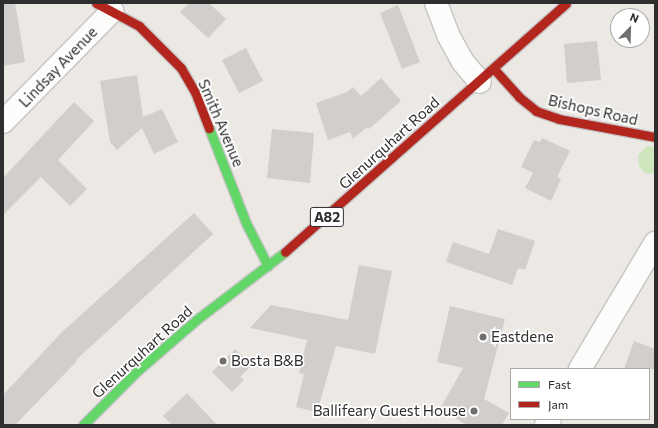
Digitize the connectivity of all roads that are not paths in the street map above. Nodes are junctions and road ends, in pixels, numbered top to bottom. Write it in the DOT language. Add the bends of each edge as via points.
graph roads {
  1 [pos="436,3"];
  2 [pos="566,3"];
  3 [pos="104,7"];
  4 [pos="487,76"];
  5 [pos="3,122"];
  6 [pos="655,137"];
  7 [pos="655,243"];
  8 [pos="268,266"];
  9 [pos="581,368"];
  10 [pos="82,425"];
  1 -- 4 [label="street" via="448,35 463,62"];
  2 -- 4 [label="main road, Glenurquhart Road / A82"];
  3 -- 5 [label="street, Lindsay Avenue"];
  3 -- 8 [label="main road, Smith Avenue" via="139,26 180,68 195,92 246,223"];
  4 -- 6 [label="main road, Bishops Road" via="536,111 559,119"];
  4 -- 8 [label="main road, Glenurquhart Road / A82"];
  7 -- 9 [label="street"];
  8 -- 10 [label="main road, Glenurquhart Road / A82" via="196,320 137,371"];
}
